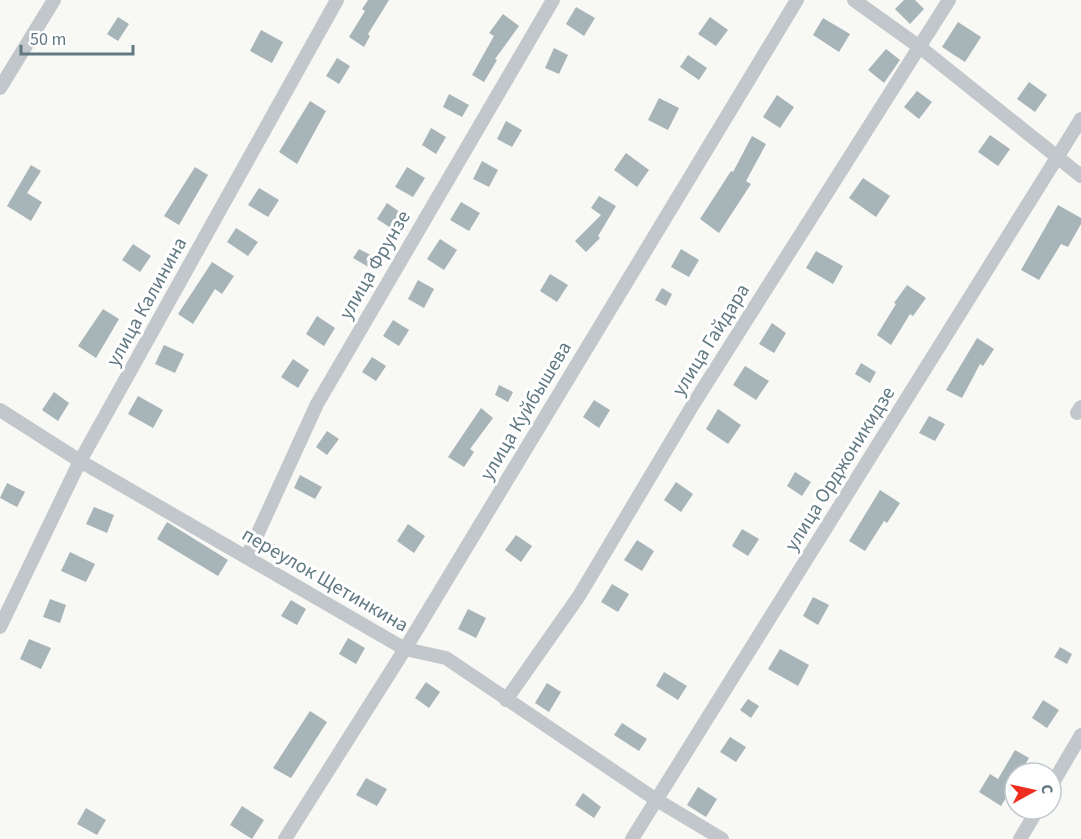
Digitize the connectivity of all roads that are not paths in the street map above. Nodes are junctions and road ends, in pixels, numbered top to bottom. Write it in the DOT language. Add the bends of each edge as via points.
graph roads {
  1 [pos="54,0"];
  2 [pos="337,0"];
  3 [pos="553,0"];
  4 [pos="797,0"];
  5 [pos="854,0"];
  6 [pos="950,0"];
  7 [pos="921,48"];
  8 [pos="0,88"];
  9 [pos="1081,119"];
  10 [pos="1058,158"];
  11 [pos="1081,176"];
  12 [pos="0,410"];
  13 [pos="80,461"];
  14 [pos="247,557"];
  15 [pos="0,627"];
  16 [pos="405,649"];
  17 [pos="506,700"];
  18 [pos="1081,735"];
  19 [pos="1063,766"];
  20 [pos="656,799"];
  21 [pos="1031,821"];
  22 [pos="285,839"];
  23 [pos="632,839"];
  24 [pos="722,839"];
  25 [pos="1020,839"];
  1 -- 8 [label="street"];
  2 -- 13 [label="street, улица Калинина"];
  3 -- 14 [label="street, улица Фрунзе" via="317,404"];
  4 -- 16 [label="street, улица Куйбышева"];
  5 -- 7 [label="street"];
  6 -- 7 [label="street, улица Гайдара"];
  7 -- 10 [label="street"];
  7 -- 17 [label="street, улица Гайдара" via="693,403 579,596"];
  9 -- 10 [label="street, улица Орджоникидзе"];
  10 -- 11 [label="street"];
  10 -- 20 [label="street, улица Орджоникидзе"];
  12 -- 13 [label="street, переулок Щетинкина"];
  13 -- 14 [label="street, переулок Щетинкина"];
  13 -- 15 [label="street, улица Калинина"];
  14 -- 16 [label="street, переулок Щетинкина"];
  16 -- 17 [label="street, переулок Щетинкина" via="446,658"];
  16 -- 22 [label="street, улица Куйбышева"];
  17 -- 20 [label="street, переулок Щетинкина"];
  18 -- 19 [label="street"];
  20 -- 23 [label="street, улица Орджоникидзе"];
  20 -- 24 [label="street, переулок Щетинкина"];
  21 -- 25 [label="street"];
}
